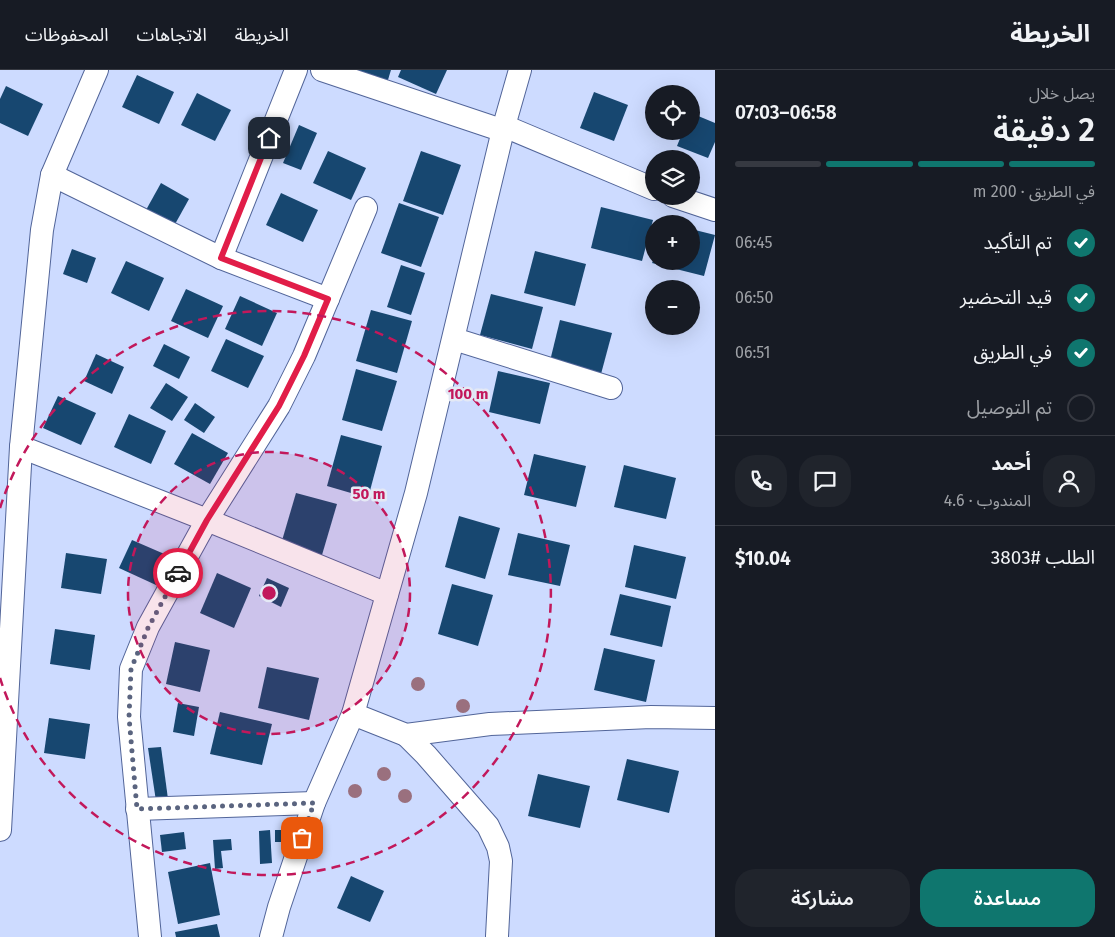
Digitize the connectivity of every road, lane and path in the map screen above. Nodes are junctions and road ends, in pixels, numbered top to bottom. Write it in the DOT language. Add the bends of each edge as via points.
graph roads {
  1 [pos="97,70"];
  2 [pos="296,70"];
  3 [pos="322,70"];
  4 [pos="520,70"];
  5 [pos="504,128"];
  6 [pos="52,175"];
  7 [pos="645,184"];
  8 [pos="700,205"];
  9 [pos="366,208"];
  10 [pos="715,210"];
  11 [pos="221,258"];
  12 [pos="328,299"];
  13 [pos="454,339"];
  14 [pos="611,388"];
  15 [pos="20,447"];
  16 [pos="207,520"];
  17 [pos="387,594"];
  18 [pos="352,714"];
  19 [pos="715,718"];
  20 [pos="406,735"];
  21 [pos="314,803"];
  22 [pos="137,809"];
  23 [pos="0,830"];
  24 [pos="497,936"];
  25 [pos="150,937"];
  26 [pos="271,937"];
  1 -- 6 [label="street"];
  2 -- 11 [label="street"];
  3 -- 5 [label="street"];
  4 -- 5 [label="street"];
  5 -- 7 [label="street"];
  5 -- 13 [label="street"];
  6 -- 11 [label="street"];
  6 -- 15 [label="street" via="42,230"];
  8 -- 10 [label="street"];
  9 -- 12 [label="street"];
  11 -- 12 [label="street"];
  12 -- 16 [label="street" via="279,406"];
  13 -- 14 [label="street"];
  13 -- 17 [label="street"];
  15 -- 16 [label="street"];
  15 -- 23 [label="street"];
  16 -- 17 [label="street"];
  16 -- 22 [label="street" via="148,628 131,669 129,717"];
  17 -- 18 [label="street"];
  18 -- 20 [label="street"];
  18 -- 21 [label="street"];
  19 -- 20 [label="street" via="651,717 490,724"];
  20 -- 24 [label="street" via="488,826 498,847 501,861"];
  21 -- 22 [label="street"];
  21 -- 26 [label="street"];
  22 -- 25 [label="street"];
}
